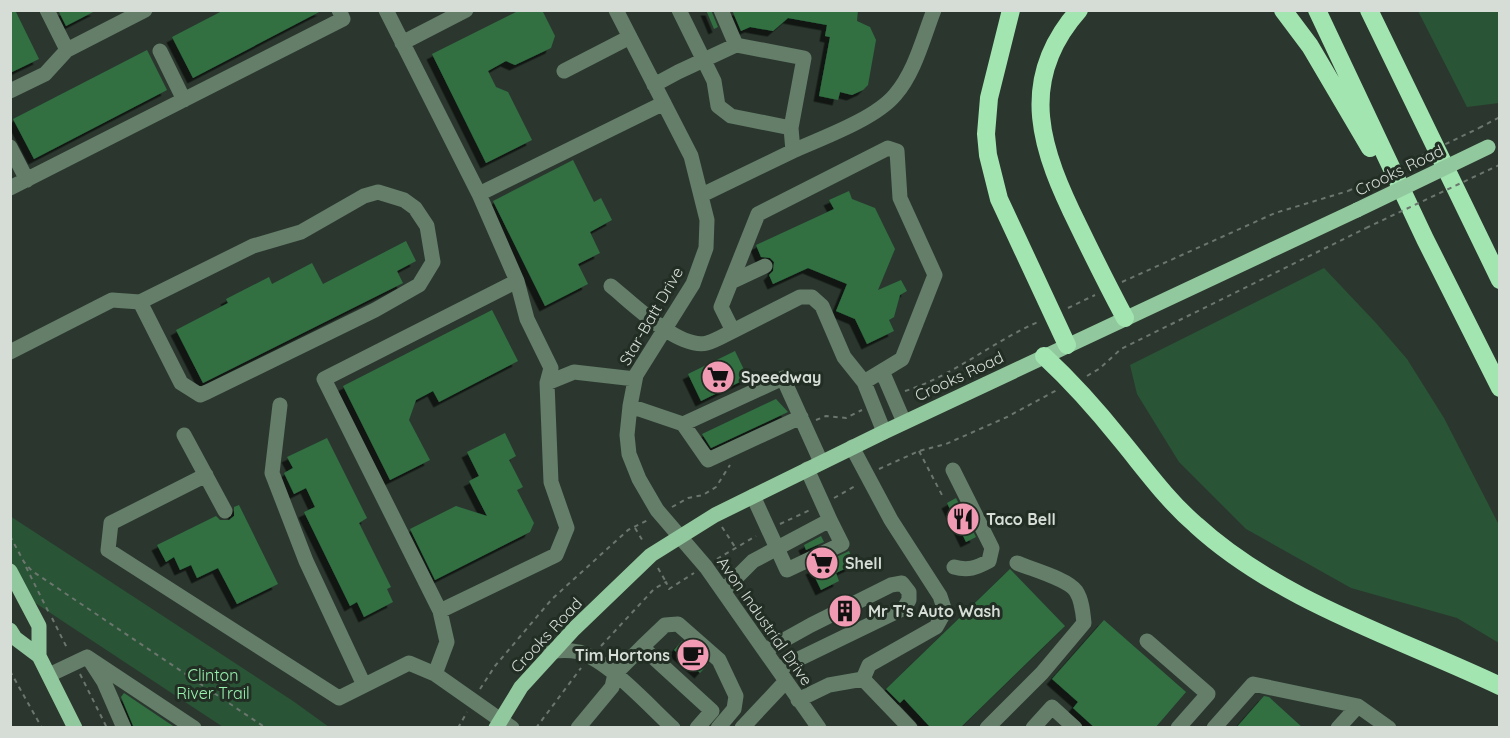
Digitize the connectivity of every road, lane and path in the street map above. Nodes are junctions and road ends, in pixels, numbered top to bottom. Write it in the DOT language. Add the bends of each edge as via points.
graph roads {
  1 [pos="47,10"];
  2 [pos="145,10"];
  3 [pos="339,10"];
  4 [pos="386,10"];
  5 [pos="466,10"];
  6 [pos="616,10"];
  7 [pos="679,10"];
  8 [pos="721,10"];
  9 [pos="934,10"];
  10 [pos="1011,10"];
  11 [pos="1079,10"];
  12 [pos="1283,10"];
  13 [pos="1317,10"];
  14 [pos="1369,10"];
  15 [pos="630,37"];
  16 [pos="402,43"];
  17 [pos="736,45"];
  18 [pos="67,50"];
  19 [pos="160,51"];
  20 [pos="704,60"];
  21 [pos="564,71"];
  22 [pos="654,85"];
  23 [pos="10,91"];
  24 [pos="184,100"];
  25 [pos="664,103"];
  26 [pos="1500,117"];
  27 [pos="790,128"];
  28 [pos="1429,136"];
  29 [pos="1494,144"];
  30 [pos="10,147"];
  31 [pos="793,151"];
  32 [pos="1498,165"];
  33 [pos="27,180"];
  34 [pos="10,188"];
  35 [pos="1348,191"];
  36 [pos="479,194"];
  37 [pos="702,195"];
  38 [pos="1425,239"];
  39 [pos="1500,251"];
  40 [pos="765,266"];
  41 [pos="1500,280"];
  42 [pos="518,281"];
  43 [pos="731,282"];
  44 [pos="611,286"];
  45 [pos="140,302"];
  46 [pos="1125,318"];
  47 [pos="664,328"];
  48 [pos="733,331"];
  49 [pos="1067,345"];
  50 [pos="10,352"];
  51 [pos="1044,356"];
  52 [pos="882,371"];
  53 [pos="635,379"];
  54 [pos="864,382"];
  55 [pos="547,383"];
  56 [pos="1072,383"];
  57 [pos="1500,388"];
  58 [pos="280,405"];
  59 [pos="630,406"];
  60 [pos="801,417"];
  61 [pos="904,422"];
  62 [pos="683,424"];
  63 [pos="884,432"];
  64 [pos="184,435"];
  65 [pos="852,447"];
  66 [pos="919,451"];
  67 [pos="821,462"];
  68 [pos="807,469"];
  69 [pos="953,470"];
  70 [pos="206,475"];
  71 [pos="867,478"];
  72 [pos="942,495"];
  73 [pos="753,496"];
  74 [pos="822,504"];
  75 [pos="225,511"];
  76 [pos="830,520"];
  77 [pos="769,530"];
  78 [pos="10,536"];
  79 [pos="681,537"];
  80 [pos="777,548"];
  81 [pos="24,562"];
  82 [pos="1017,563"];
  83 [pos="706,567"];
  84 [pos="954,567"];
  85 [pos="10,571"];
  86 [pos="723,591"];
  87 [pos="440,611"];
  88 [pos="574,629"];
  89 [pos="10,630"];
  90 [pos="1147,641"];
  91 [pos="642,647"];
  92 [pos="766,650"];
  93 [pos="551,652"];
  94 [pos="39,656"];
  95 [pos="591,658"];
  96 [pos="81,660"];
  97 [pos="10,671"];
  98 [pos="435,674"];
  99 [pos="49,675"];
  100 [pos="615,675"];
  101 [pos="782,675"];
  102 [pos="863,680"];
  103 [pos="364,685"];
  104 [pos="1500,686"];
  105 [pos="798,700"];
  106 [pos="1358,706"];
  107 [pos="503,725"];
  108 [pos="742,727"];
  109 [pos="42,728"];
  110 [pos="75,728"];
  111 [pos="107,728"];
  112 [pos="124,728"];
  113 [pos="194,728"];
  114 [pos="266,728"];
  115 [pos="536,728"];
  116 [pos="578,728"];
  117 [pos="673,728"];
  118 [pos="697,728"];
  119 [pos="718,728"];
  120 [pos="819,728"];
  121 [pos="910,728"];
  122 [pos="987,728"];
  123 [pos="1034,728"];
  124 [pos="1075,728"];
  125 [pos="1178,728"];
  126 [pos="1214,728"];
  127 [pos="1338,728"];
  128 [pos="1389,728"];
  1 -- 18 [label="street"];
  2 -- 18 [label="street"];
  3 -- 24 [label="street" via="344,19"];
  4 -- 16 [label="street"];
  5 -- 16 [label="street"];
  6 -- 15 [label="street, Star-Batt Drive"];
  7 -- 20 [label="street"];
  8 -- 17 [label="street"];
  9 -- 31 [label="street" via="910,72 895,96 876,111"];
  10 -- 49 [label="highway" via="989,98 988,155 999,199"];
  11 -- 46 [label="highway" via="1048,58 1041,95 1042,130 1063,194"];
  12 -- 38 [label="highway" via="1310,46"];
  13 -- 38 [label="highway"];
  14 -- 28 [label="highway"];
  15 -- 21 [label="street"];
  15 -- 22 [label="street, Star-Batt Drive"];
  16 -- 36 [label="street"];
  17 -- 20 [label="street"];
  17 -- 27 [label="street" via="804,58"];
  18 -- 23 [label="street" via="45,74"];
  19 -- 24 [label="street"];
  20 -- 22 [label="street"];
  20 -- 27 [label="street" via="714,81 718,106 731,116"];
  22 -- 25 [label="street, Star-Batt Drive"];
  24 -- 33 [label="street"];
  25 -- 36 [label="street"];
  25 -- 37 [label="street, Star-Batt Drive" via="691,156"];
  26 -- 35 [label="path, bridge"];
  27 -- 31 [label="street"];
  28 -- 39 [label="highway"];
  28 -- 41 [label="highway"];
  29 -- 46 [label="main road, Crooks Road, bridge"];
  30 -- 33 [label="street"];
  31 -- 37 [label="street"];
  32 -- 56 [label="path, bridge" via="1121,349 1099,369"];
  33 -- 34 [label="street"];
  36 -- 42 [label="street"];
  37 -- 47 [label="street, Star-Batt Drive" via="707,220 706,248 693,284"];
  38 -- 57 [label="highway"];
  40 -- 43 [label="street"];
  42 -- 55 [label="street" via="527,319 551,368"];
  42 -- 87 [label="street" via="324,379"];
  43 -- 48 [label="street" via="720,308"];
  43 -- 52 [label="street" via="758,214 888,148 897,151 900,198 935,275 902,359"];
  44 -- 47 [label="street"];
  45 -- 45 [label="street" via="181,383 200,394 419,285 434,262 427,226 404,200 378,192 301,232 253,246"];
  45 -- 50 [label="street" via="111,300"];
  46 -- 49 [label="main road, Crooks Road"];
  47 -- 48 [label="street" via="690,343 707,343"];
  47 -- 53 [label="street, Star-Batt Drive"];
  48 -- 54 [label="street" via="800,297 812,297 822,306 844,357"];
  49 -- 51 [label="main road, Crooks Road"];
  51 -- 56 [label="highway"];
  51 -- 61 [label="main road, Crooks Road"];
  52 -- 54 [label="street"];
  52 -- 61 [label="street"];
  53 -- 55 [label="street" via="574,372"];
  53 -- 59 [label="street, Star-Batt Drive"];
  54 -- 63 [label="street"];
  55 -- 87 [label="street" via="550,482 567,528 556,555"];
  56 -- 66 [label="path" via="1007,417 946,444"];
  56 -- 104 [label="highway" via="1175,504 1238,559 1281,587"];
  58 -- 103 [label="street" via="272,473 306,561"];
  59 -- 62 [label="street"];
  59 -- 79 [label="street, Star-Batt Drive" via="629,454 657,510"];
  60 -- 62 [label="street" via="708,460"];
  60 -- 62 [label="street" via="783,378"];
  60 -- 67 [label="street"];
  61 -- 63 [label="main road, Crooks Road"];
  63 -- 65 [label="main road, Crooks Road"];
  64 -- 70 [label="street"];
  65 -- 67 [label="main road, Crooks Road"];
  65 -- 71 [label="street"];
  66 -- 71 [label="path"];
  66 -- 72 [label="path"];
  67 -- 68 [label="main road, Crooks Road"];
  68 -- 73 [label="main road, Crooks Road"];
  68 -- 74 [label="street"];
  69 -- 84 [label="street" via="992,549 989,561 976,568"];
  70 -- 75 [label="street"];
  70 -- 103 [label="street" via="111,523 108,550 339,698"];
  71 -- 74 [label="path"];
  71 -- 102 [label="street" via="940,596 945,611 936,627 869,665"];
  73 -- 77 [label="street"];
  73 -- 79 [label="main road, Crooks Road"];
  74 -- 76 [label="street"];
  74 -- 77 [label="path"];
  76 -- 80 [label="street"];
  76 -- 80 [label="street" via="842,544 788,570"];
  77 -- 80 [label="street"];
  77 -- 83 [label="path"];
  78 -- 81 [label="path"];
  79 -- 83 [label="street, Avon Industrial Drive"];
  79 -- 88 [label="main road, Crooks Road" via="651,555"];
  80 -- 86 [label="street" via="753,561"];
  81 -- 96 [label="path"];
  81 -- 114 [label="path" via="70,598"];
  82 -- 122 [label="street" via="1076,590 1084,623"];
  83 -- 86 [label="street, Avon Industrial Drive"];
  83 -- 95 [label="path" via="669,589 666,582 654,589"];
  85 -- 94 [label="main road" via="39,626"];
  86 -- 92 [label="street, Avon Industrial Drive"];
  87 -- 98 [label="street" via="447,642"];
  88 -- 93 [label="main road, Crooks Road"];
  88 -- 95 [label="street"];
  89 -- 94 [label="main road"];
  90 -- 125 [label="street" via="1208,694"];
  91 -- 100 [label="street"];
  91 -- 118 [label="street" via="712,711"];
  91 -- 119 [label="street" via="665,625 678,624 719,660 736,696 735,710"];
  92 -- 101 [label="street, Avon Industrial Drive"];
  92 -- 101 [label="street" via="891,585 902,583 909,592 904,608"];
  93 -- 95 [label="street" via="568,650"];
  93 -- 107 [label="main road, Crooks Road" via="521,687"];
  94 -- 99 [label="main road"];
  95 -- 100 [label="street"];
  95 -- 115 [label="path"];
  96 -- 99 [label="street"];
  96 -- 111 [label="path"];
  96 -- 112 [label="street" via="104,682"];
  96 -- 113 [label="street"];
  97 -- 109 [label="path"];
  98 -- 103 [label="street" via="409,663"];
  98 -- 107 [label="street"];
  99 -- 110 [label="main road"];
  100 -- 116 [label="street" via="612,687"];
  100 -- 117 [label="street"];
  101 -- 105 [label="street, Avon Industrial Drive"];
  101 -- 108 [label="street"];
  102 -- 105 [label="street" via="829,685"];
  102 -- 121 [label="street"];
  105 -- 120 [label="street, Avon Industrial Drive"];
  106 -- 126 [label="street" via="1253,684"];
  106 -- 127 [label="street"];
  106 -- 128 [label="street"];
  123 -- 124 [label="street" via="1052,707"];
}
